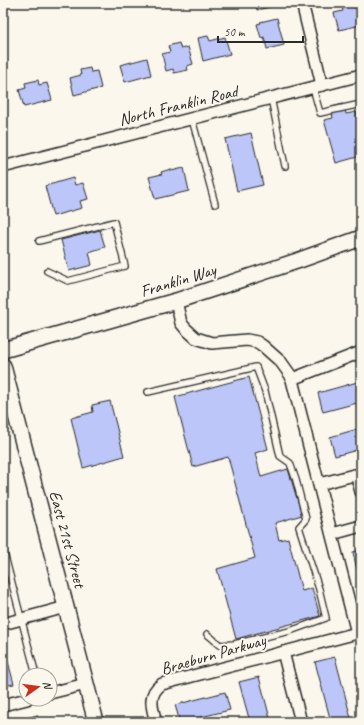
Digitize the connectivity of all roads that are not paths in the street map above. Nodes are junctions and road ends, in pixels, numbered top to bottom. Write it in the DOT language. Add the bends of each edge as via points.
graph roads {
  1 [pos="302,3"];
  2 [pos="361,75"];
  3 [pos="318,86"];
  4 [pos="271,98"];
  5 [pos="361,104"];
  6 [pos="192,119"];
  7 [pos="286,166"];
  8 [pos="3,167"];
  9 [pos="215,204"];
  10 [pos="361,238"];
  11 [pos="39,242"];
  12 [pos="47,271"];
  13 [pos="176,301"];
  14 [pos="3,350"];
  15 [pos="361,352"];
  16 [pos="3,366"];
  17 [pos="292,379"];
  18 [pos="148,392"];
  19 [pos="319,484"];
  20 [pos="361,492"];
  21 [pos="361,526"];
  22 [pos="332,534"];
  23 [pos="3,549"];
  24 [pos="66,607"];
  25 [pos="21,619"];
  26 [pos="3,624"];
  27 [pos="359,632"];
  28 [pos="207,634"];
  29 [pos="283,652"];
  30 [pos="34,667"];
  31 [pos="86,684"];
  32 [pos="58,691"];
  33 [pos="18,701"];
  34 [pos="3,705"];
  35 [pos="96,722"];
  36 [pos="156,722"];
  37 [pos="301,722"];
  1 -- 3 [label="street"];
  2 -- 3 [label="street, North Franklin Road"];
  3 -- 4 [label="street, North Franklin Road"];
  3 -- 5 [label="lane" via="320,112"];
  4 -- 6 [label="street, North Franklin Road"];
  4 -- 7 [label="lane"];
  6 -- 8 [label="street, North Franklin Road"];
  6 -- 9 [label="lane"];
  10 -- 13 [label="main road, Franklin Way"];
  11 -- 12 [label="lane" via="114,222 125,266 68,281"];
  13 -- 14 [label="main road, Franklin Way"];
  13 -- 17 [label="street" via="181,323 196,338 212,343 247,340 257,342 281,362"];
  15 -- 17 [label="street"];
  16 -- 24 [label="main road, East 21st Street"];
  17 -- 19 [label="street"];
  18 -- 28 [label="lane" via="256,367 265,391 280,456 290,463 306,518 299,527 326,618 290,631 234,644 220,645"];
  19 -- 20 [label="street" via="354,475 357,477"];
  19 -- 22 [label="street"];
  21 -- 22 [label="street"];
  22 -- 27 [label="street"];
  23 -- 25 [label="lane"];
  24 -- 25 [label="street"];
  24 -- 31 [label="main road, East 21st Street"];
  25 -- 26 [label="street"];
  25 -- 30 [label="lane"];
  27 -- 29 [label="street, Braeburn Parkway"];
  29 -- 36 [label="street, Braeburn Parkway" via="163,684 154,692 151,704"];
  29 -- 37 [label="street, Braeburn Parkway"];
  31 -- 32 [label="street"];
  31 -- 35 [label="main road, East 21st Street"];
  33 -- 34 [label="street"];
}
